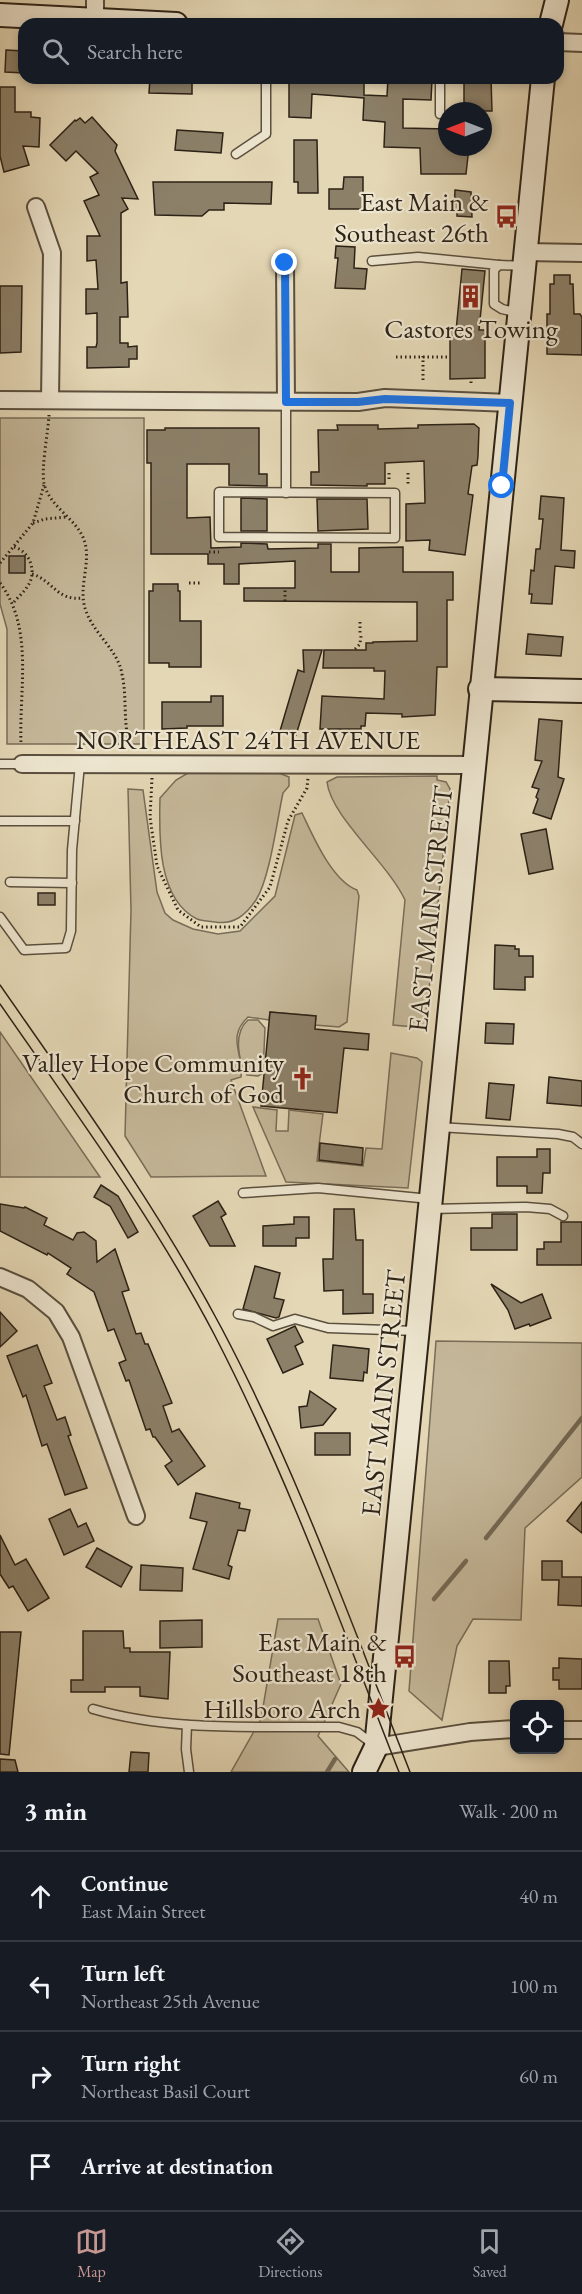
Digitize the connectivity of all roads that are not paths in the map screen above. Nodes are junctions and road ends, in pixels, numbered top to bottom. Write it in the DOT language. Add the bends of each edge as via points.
graph roads {
  1 [pos="557,0"];
  2 [pos="95,10"];
  3 [pos="0,15"];
  4 [pos="141,18"];
  5 [pos="552,18"];
  6 [pos="564,42"];
  7 [pos="582,43"];
  8 [pos="266,84"];
  9 [pos="440,84"];
  10 [pos="542,84"];
  11 [pos="440,102"];
  12 [pos="237,154"];
  13 [pos="36,207"];
  14 [pos="582,253"];
  15 [pos="525,259"];
  16 [pos="372,261"];
  17 [pos="285,263"];
  18 [pos="499,265"];
  19 [pos="519,313"];
  20 [pos="0,400"];
  21 [pos="286,402"];
  22 [pos="510,403"];
  23 [pos="50,408"];
  24 [pos="286,493"];
  25 [pos="480,689"];
  26 [pos="582,691"];
  27 [pos="0,764"];
  28 [pos="22,764"];
  29 [pos="80,764"];
  30 [pos="473,765"];
  31 [pos="0,821"];
  32 [pos="75,821"];
  33 [pos="10,882"];
  34 [pos="72,883"];
  35 [pos="0,917"];
  36 [pos="437,1127"];
  37 [pos="582,1144"];
  38 [pos="243,1193"];
  39 [pos="430,1204"];
  40 [pos="563,1216"];
  41 [pos="0,1277"];
  42 [pos="238,1314"];
  43 [pos="418,1331"];
  44 [pos="136,1516"];
  45 [pos="93,1709"];
  46 [pos="187,1725"];
  47 [pos="510,1729"];
  48 [pos="564,1730"];
  49 [pos="582,1730"];
  50 [pos="376,1747"];
  51 [pos="189,1772"];
  52 [pos="364,1772"];
  53 [pos="382,1772"];
  1 -- 5 [label="main road"];
  2 -- 3 [label="main road"];
  2 -- 4 [label="main road"];
  6 -- 7 [label="street"];
  8 -- 12 [label="lane" via="266,134"];
  9 -- 11 [label="lane"];
  10 -- 15 [label="main road, EAST MAIN STREET"];
  13 -- 23 [label="street" via="51,253"];
  14 -- 15 [label="street"];
  15 -- 18 [label="lane"];
  15 -- 19 [label="main road, EAST MAIN STREET"];
  16 -- 18 [label="lane" via="418,257"];
  17 -- 21 [label="street"];
  18 -- 19 [label="lane" via="495,270 494,304"];
  19 -- 22 [label="main road, EAST MAIN STREET"];
  20 -- 23 [label="street"];
  21 -- 22 [label="street" via="385,399"];
  21 -- 23 [label="street"];
  21 -- 24 [label="lane"];
  22 -- 25 [label="main road, EAST MAIN STREET"];
  24 -- 24 [label="lane" via="395,493 395,538 219,537 219,492"];
  25 -- 26 [label="main road"];
  25 -- 30 [label="main road, EAST MAIN STREET"];
  27 -- 28 [label="lane"];
  28 -- 29 [label="street, NORTHEAST 24TH AVENUE"];
  29 -- 30 [label="street, NORTHEAST 24TH AVENUE"];
  29 -- 32 [label="lane"];
  30 -- 36 [label="main road, EAST MAIN STREET"];
  31 -- 32 [label="lane"];
  32 -- 34 [label="lane"];
  33 -- 34 [label="lane"];
  34 -- 35 [label="lane" via="71,931 66,948 24,950"];
  36 -- 37 [label="lane" via="558,1134"];
  36 -- 39 [label="main road, EAST MAIN STREET"];
  38 -- 39 [label="lane" via="318,1188"];
  39 -- 40 [label="lane" via="550,1209"];
  39 -- 43 [label="main road, EAST MAIN STREET"];
  41 -- 44 [label="street" via="28,1289 56,1312 71,1337"];
  42 -- 43 [label="lane" via="273,1326 295,1319 328,1328"];
  43 -- 50 [label="main road, EAST MAIN STREET"];
  45 -- 46 [label="lane" via="122,1718"];
  46 -- 50 [label="lane" via="339,1727 357,1732"];
  46 -- 51 [label="lane"];
  47 -- 50 [label="street"];
  48 -- 49 [label="street"];
  50 -- 52 [label="main road, EAST MAIN STREET"];
  50 -- 53 [label="main road, EAST MAIN STREET"];
}
